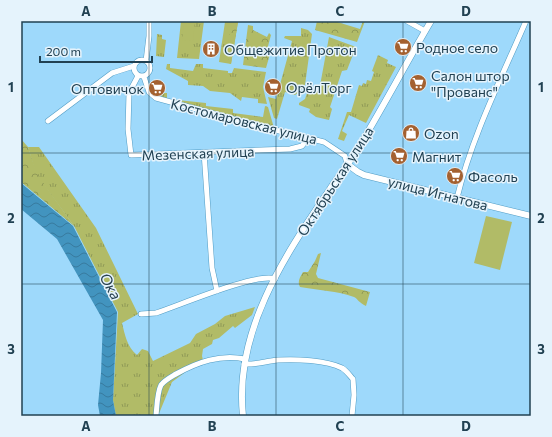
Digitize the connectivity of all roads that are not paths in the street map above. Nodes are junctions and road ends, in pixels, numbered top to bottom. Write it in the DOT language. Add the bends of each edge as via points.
graph roads {
  1 [pos="149,21"];
  2 [pos="407,21"];
  3 [pos="431,21"];
  4 [pos="526,21"];
  5 [pos="425,31"];
  6 [pos="146,60"];
  7 [pos="134,66"];
  8 [pos="141,76"];
  9 [pos="48,121"];
  10 [pos="308,138"];
  11 [pos="204,152"];
  12 [pos="347,164"];
  13 [pos="457,198"];
  14 [pos="531,216"];
  15 [pos="275,279"];
  16 [pos="217,291"];
  17 [pos="141,314"];
  18 [pos="245,361"];
  19 [pos="156,416"];
  20 [pos="243,416"];
  21 [pos="352,416"];
  1 -- 6 [label="street"];
  2 -- 5 [label="street"];
  3 -- 5 [label="main road, Октябрьская улица"];
  4 -- 13 [label="street" via="476,136"];
  5 -- 12 [label="main road, Октябрьская улица"];
  6 -- 7 [label="street" via="139,61"];
  6 -- 8 [label="street" via="150,70 148,75"];
  7 -- 8 [label="street" via="134,72"];
  7 -- 9 [label="street" via="112,72"];
  8 -- 10 [label="street, Костомаровская улица" via="149,92 161,100"];
  8 -- 11 [label="street, Мезенская улица" via="129,94 128,129 131,155"];
  10 -- 11 [label="street, Мезенская улица" via="302,146 290,149"];
  10 -- 12 [label="street, Костомаровская улица" via="324,142 345,156"];
  11 -- 16 [label="street" via="212,268"];
  12 -- 13 [label="main road, улица Игнатова" via="364,175"];
  12 -- 15 [label="main road, Октябрьская улица"];
  13 -- 14 [label="main road, улица Игнатова"];
  15 -- 16 [label="street" via="269,277 248,280"];
  15 -- 18 [label="main road, Октябрьская улица" via="261,308"];
  16 -- 17 [label="street" via="156,313"];
  18 -- 19 [label="street" via="222,357 206,360 173,376 160,386"];
  18 -- 20 [label="main road, Октябрьская улица" via="242,388"];
  18 -- 21 [label="street" via="258,365 277,360 297,359 343,368 353,379"];
}
